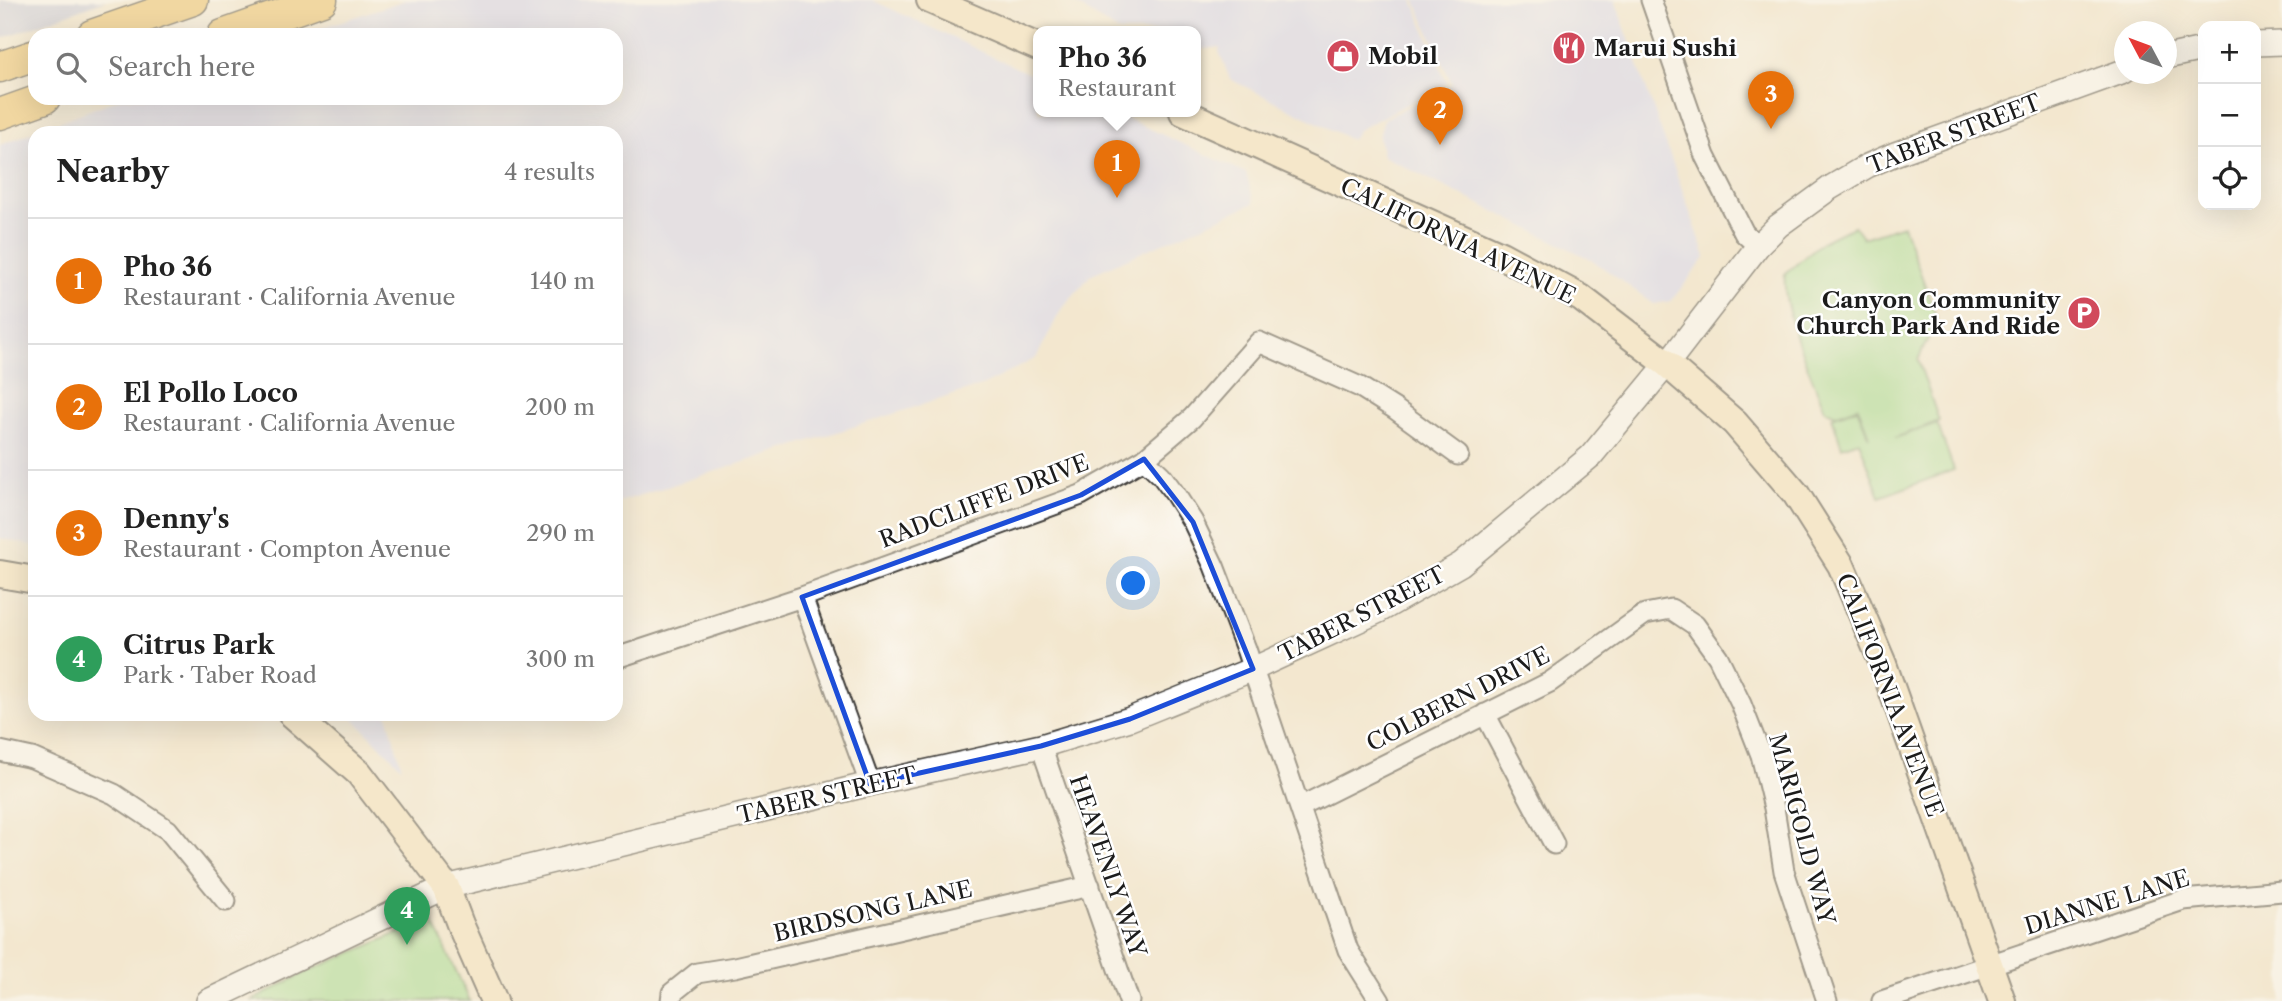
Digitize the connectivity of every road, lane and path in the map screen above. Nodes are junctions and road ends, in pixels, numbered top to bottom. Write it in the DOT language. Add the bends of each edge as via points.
graph roads {
  1 [pos="193,0"];
  2 [pos="322,0"];
  3 [pos="930,0"];
  4 [pos="1651,0"];
  5 [pos="112,28"];
  6 [pos="243,28"];
  7 [pos="2282,43"];
  8 [pos="2261,44"];
  9 [pos="1033,45"];
  10 [pos="2198,49"];
  11 [pos="2177,54"];
  12 [pos="28,57"];
  13 [pos="0,67"];
  14 [pos="2114,75"];
  15 [pos="28,104"];
  16 [pos="0,114"];
  17 [pos="1193,117"];
  18 [pos="1758,246"];
  19 [pos="1667,364"];
  20 [pos="1458,455"];
  21 [pos="1144,459"];
  22 [pos="0,574"];
  23 [pos="28,579"];
  24 [pos="802,597"];
  25 [pos="1671,609"];
  26 [pos="623,656"];
  27 [pos="1253,669"];
  28 [pos="1485,714"];
  29 [pos="300,721"];
  30 [pos="1041,746"];
  31 [pos="0,751"];
  32 [pos="870,784"];
  33 [pos="1300,807"];
  34 [pos="1554,844"];
  35 [pos="1090,886"];
  36 [pos="446,887"];
  37 [pos="2282,891"];
  38 [pos="226,901"];
  39 [pos="1989,964"];
  40 [pos="671,997"];
  41 [pos="208,1001"];
  42 [pos="494,1001"];
  43 [pos="1129,1001"];
  44 [pos="1380,1001"];
  45 [pos="1827,1001"];
  46 [pos="1882,1001"];
  47 [pos="2002,1001"];
  1 -- 5 [label="main road"];
  2 -- 6 [label="main road"];
  3 -- 9 [label="main road"];
  4 -- 18 [label="street" via="1705,156 1744,233"];
  7 -- 8 [label="street"];
  10 -- 11 [label="street"];
  12 -- 13 [label="main road"];
  14 -- 18 [label="street, TABER STREET" via="1867,166 1830,188"];
  15 -- 16 [label="main road"];
  17 -- 19 [label="main road, CALIFORNIA AVENUE" via="1509,260 1581,298"];
  18 -- 19 [label="street, TABER STREET"];
  19 -- 27 [label="street, TABER STREET" via="1591,456 1461,564 1379,611"];
  19 -- 39 [label="main road, CALIFORNIA AVENUE" via="1735,424 1796,494 1841,565 1883,664"];
  20 -- 21 [label="street, RADCLIFFE DRIVE" via="1360,387 1259,342 1192,418"];
  21 -- 24 [label="street, RADCLIFFE DRIVE" via="1081,495"];
  21 -- 27 [label="street" via="1161,475 1193,522"];
  22 -- 23 [label="main road"];
  24 -- 26 [label="street, RADCLIFFE DRIVE"];
  24 -- 32 [label="street"];
  25 -- 28 [label="street, COLBERN DRIVE" via="1645,614 1550,682"];
  25 -- 45 [label="street, MARIGOLD WAY" via="1695,625 1718,657 1741,704 1761,755 1784,871"];
  27 -- 30 [label="street, TABER STREET" via="1130,719"];
  27 -- 33 [label="street"];
  28 -- 33 [label="street, COLBERN DRIVE"];
  28 -- 34 [label="street"];
  29 -- 36 [label="main road" via="359,773"];
  30 -- 32 [label="street, TABER STREET"];
  30 -- 35 [label="street, HEAVENLY WAY"];
  31 -- 38 [label="street" via="32,758 125,801 168,830"];
  32 -- 36 [label="street, TABER STREET"];
  33 -- 44 [label="street" via="1348,950"];
  35 -- 40 [label="street, BIRDSONG LANE" via="697,973"];
  35 -- 43 [label="street, HEAVENLY WAY"];
  36 -- 41 [label="street, TABER STREET"];
  36 -- 42 [label="main road"];
  37 -- 39 [label="street, DIANNE LANE" via="2183,900"];
  39 -- 46 [label="street, DIANNE LANE"];
  39 -- 47 [label="main road, CALIFORNIA AVENUE"];
}
